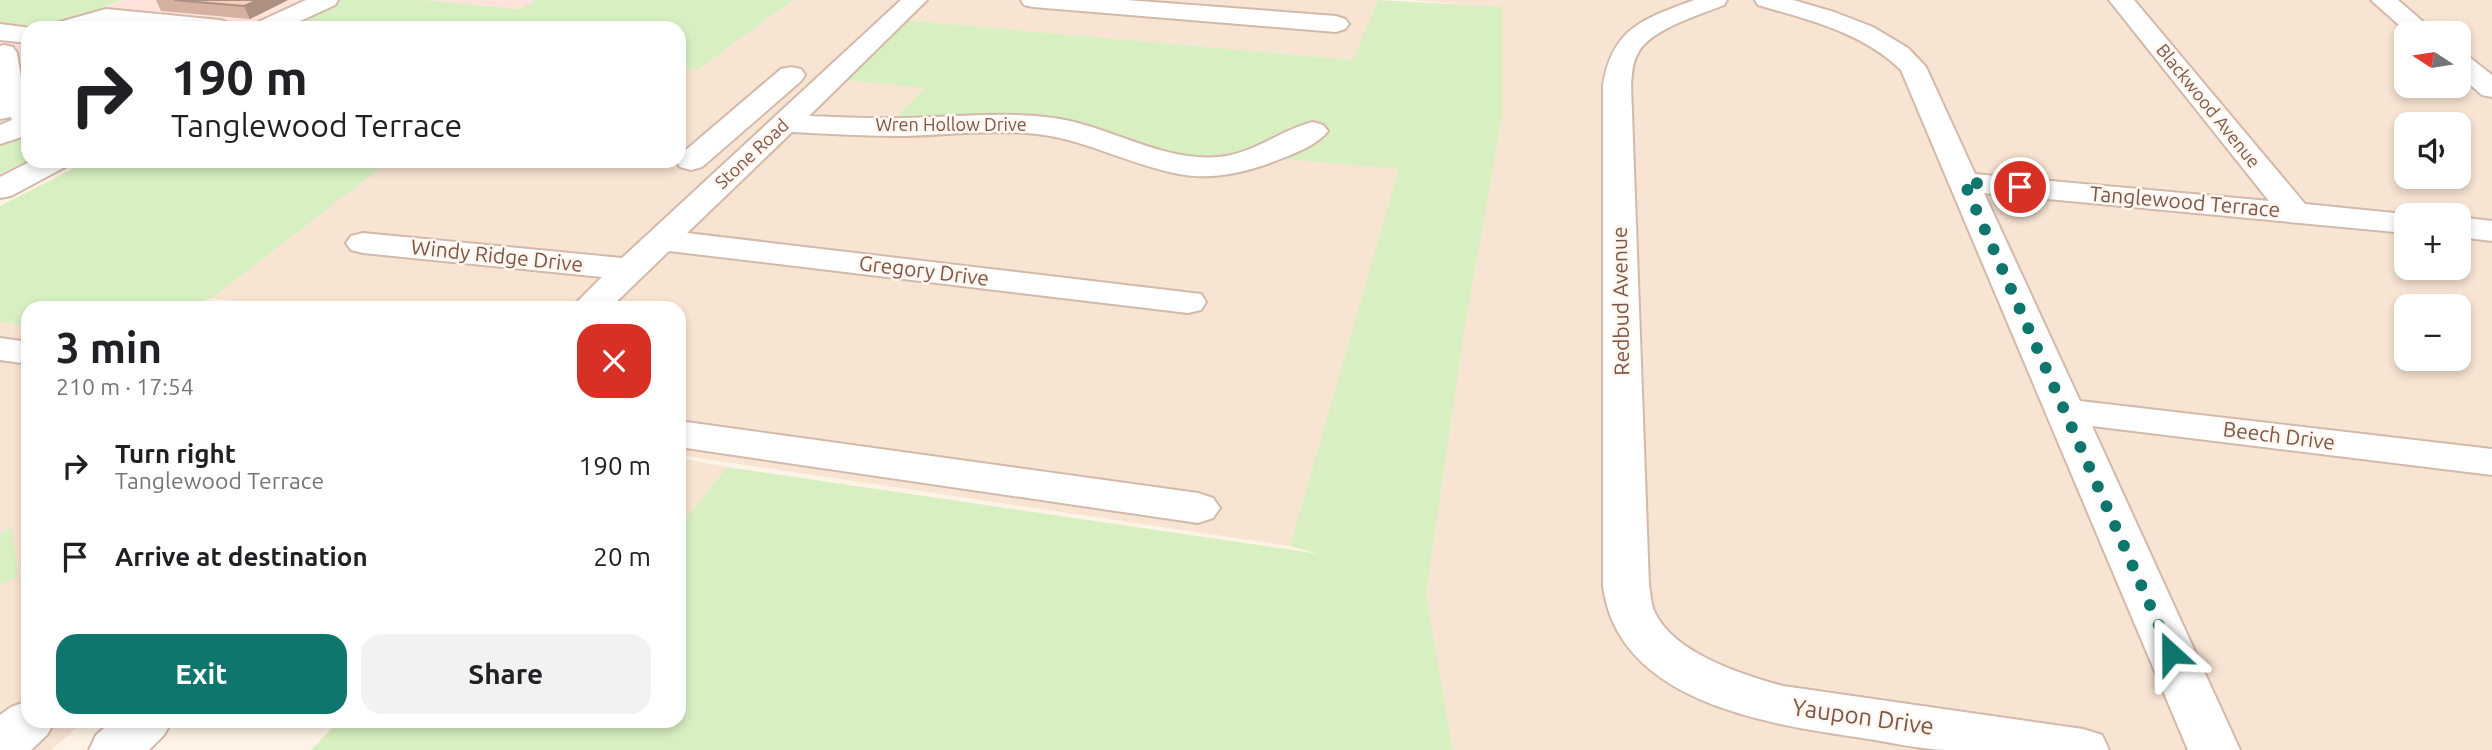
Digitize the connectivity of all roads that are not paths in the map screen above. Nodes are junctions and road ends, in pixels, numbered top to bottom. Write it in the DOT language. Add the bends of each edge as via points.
graph roads {
  1 [pos="151,0"];
  2 [pos="326,0"];
  3 [pos="915,0"];
  4 [pos="1033,0"];
  5 [pos="1715,0"];
  6 [pos="1767,0"];
  7 [pos="2121,0"];
  8 [pos="2383,0"];
  9 [pos="112,17"];
  10 [pos="86,21"];
  11 [pos="151,21"];
  12 [pos="280,21"];
  13 [pos="2408,21"];
  14 [pos="1336,24"];
  15 [pos="8,46"];
  16 [pos="2471,72"];
  17 [pos="791,75"];
  18 [pos="2492,89"];
  19 [pos="6,109"];
  20 [pos="785,123"];
  21 [pos="21,127"];
  22 [pos="1313,131"];
  23 [pos="0,135"];
  24 [pos="686,159"];
  25 [pos="686,160"];
  26 [pos="740,166"];
  27 [pos="40,168"];
  28 [pos="1964,182"];
  29 [pos="0,189"];
  30 [pos="2295,212"];
  31 [pos="2394,222"];
  32 [pos="2471,229"];
  33 [pos="2492,231"];
  34 [pos="661,240"];
  35 [pos="363,243"];
  36 [pos="630,269"];
  37 [pos="596,301"];
  38 [pos="1188,302"];
  39 [pos="0,349"];
  40 [pos="21,352"];
  41 [pos="2065,411"];
  42 [pos="686,435"];
  43 [pos="2492,461"];
  44 [pos="1198,508"];
  45 [pos="1658,647"];
  46 [pos="21,728"];
  47 [pos="139,728"];
  48 [pos="0,746"];
  49 [pos="115,750"];
  50 [pos="2082,750"];
  51 [pos="2214,750"];
  1 -- 9 [label="street"];
  2 -- 12 [label="street"];
  3 -- 20 [label="street, Stone Road"];
  4 -- 14 [label="street"];
  5 -- 45 [label="street, Redbud Avenue" via="1637,38 1620,64 1617,85 1626,586 1636,623"];
  6 -- 28 [label="street" via="1858,31 1907,61"];
  7 -- 30 [label="street, Blackwood Avenue"];
  8 -- 13 [label="street"];
  9 -- 10 [label="street"];
  9 -- 11 [label="street"];
  15 -- 19 [label="street"];
  16 -- 18 [label="street"];
  17 -- 24 [label="street"];
  20 -- 22 [label="street, Wren Hollow Drive" via="922,127 992,121 1044,125 1080,131 1164,162 1199,167 1278,152"];
  20 -- 26 [label="street, Stone Road"];
  21 -- 23 [label="street"];
  25 -- 26 [label="street"];
  26 -- 34 [label="street, Stone Road"];
  27 -- 29 [label="street"];
  28 -- 30 [label="street, Tanglewood Terrace"];
  28 -- 41 [label="street"];
  30 -- 31 [label="street, Tanglewood Terrace"];
  32 -- 33 [label="street"];
  34 -- 36 [label="street, Stone Road"];
  34 -- 38 [label="street, Gregory Drive"];
  35 -- 36 [label="street, Windy Ridge Drive"];
  36 -- 37 [label="street, Stone Road"];
  39 -- 40 [label="street"];
  41 -- 43 [label="street, Beech Drive"];
  41 -- 51 [label="street"];
  42 -- 44 [label="street"];
  45 -- 50 [label="street, Yaupon Drive" via="1706,681 1783,706"];
  46 -- 48 [label="street"];
  47 -- 49 [label="street"];
}
